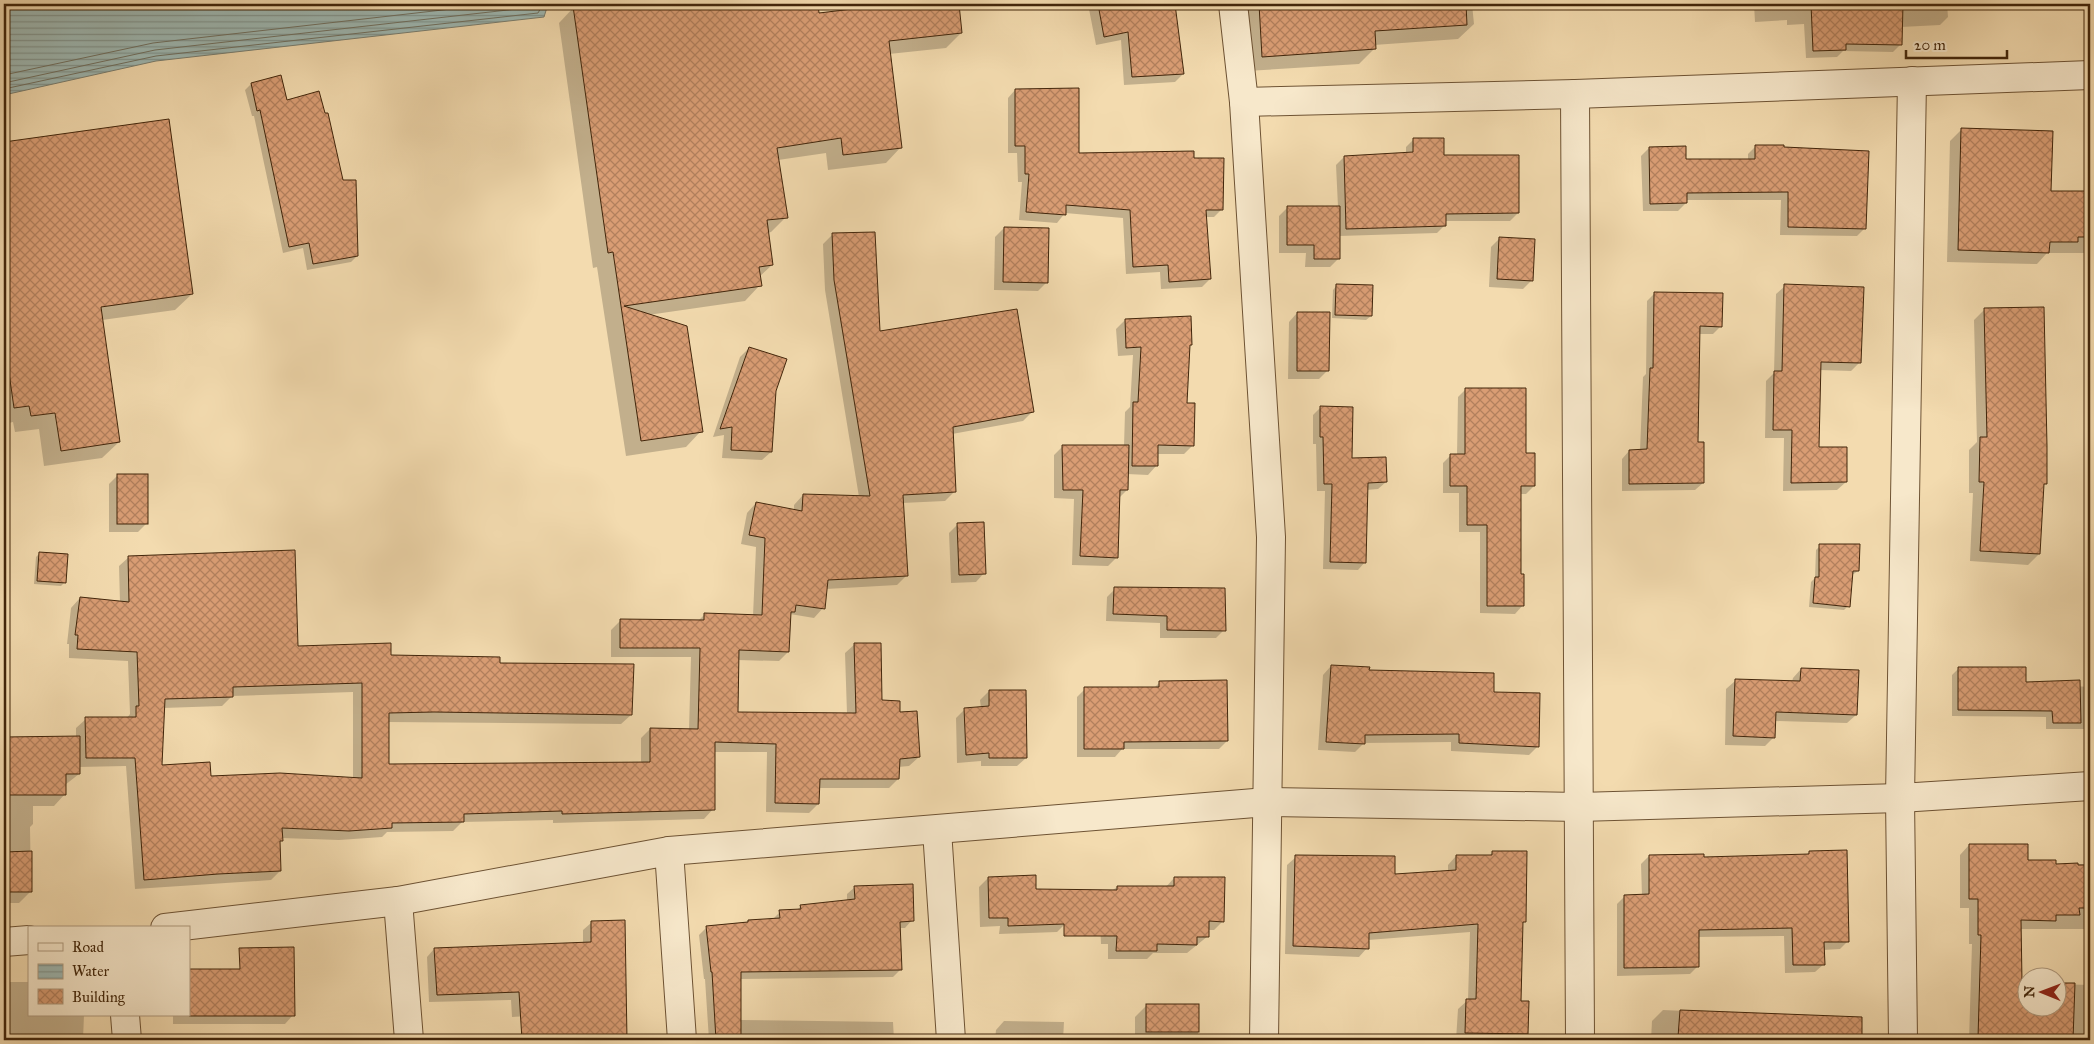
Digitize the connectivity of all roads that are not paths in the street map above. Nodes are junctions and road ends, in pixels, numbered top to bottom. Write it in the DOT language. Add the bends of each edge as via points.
graph roads {
  1 [pos="1233,4"];
  2 [pos="2090,75"];
  3 [pos="1912,80"];
  4 [pos="1575,94"];
  5 [pos="1244,102"];
  6 [pos="2090,786"];
  7 [pos="1900,798"];
  8 [pos="1267,802"];
  9 [pos="1579,807"];
  10 [pos="937,830"];
  11 [pos="670,852"];
  12 [pos="398,901"];
  13 [pos="182,926"];
  14 [pos="28,940"];
  15 [pos="4,942"];
  16 [pos="125,1016"];
  17 [pos="127,1040"];
  18 [pos="409,1040"];
  19 [pos="682,1040"];
  20 [pos="950,1040"];
  21 [pos="1264,1040"];
  22 [pos="1580,1040"];
  23 [pos="1903,1040"];
  1 -- 5 [label="street"];
  2 -- 3 [label="street"];
  3 -- 4 [label="street"];
  3 -- 7 [label="street"];
  4 -- 5 [label="street"];
  4 -- 9 [label="street"];
  5 -- 8 [label="street" via="1271,537"];
  6 -- 7 [label="street"];
  7 -- 9 [label="street"];
  7 -- 23 [label="street"];
  8 -- 9 [label="street"];
  8 -- 10 [label="street"];
  8 -- 21 [label="street"];
  9 -- 22 [label="street"];
  10 -- 11 [label="street"];
  10 -- 20 [label="street"];
  11 -- 12 [label="street"];
  11 -- 19 [label="street"];
  12 -- 13 [label="street"];
  12 -- 18 [label="street"];
  14 -- 15 [label="street"];
  16 -- 17 [label="street"];
}
